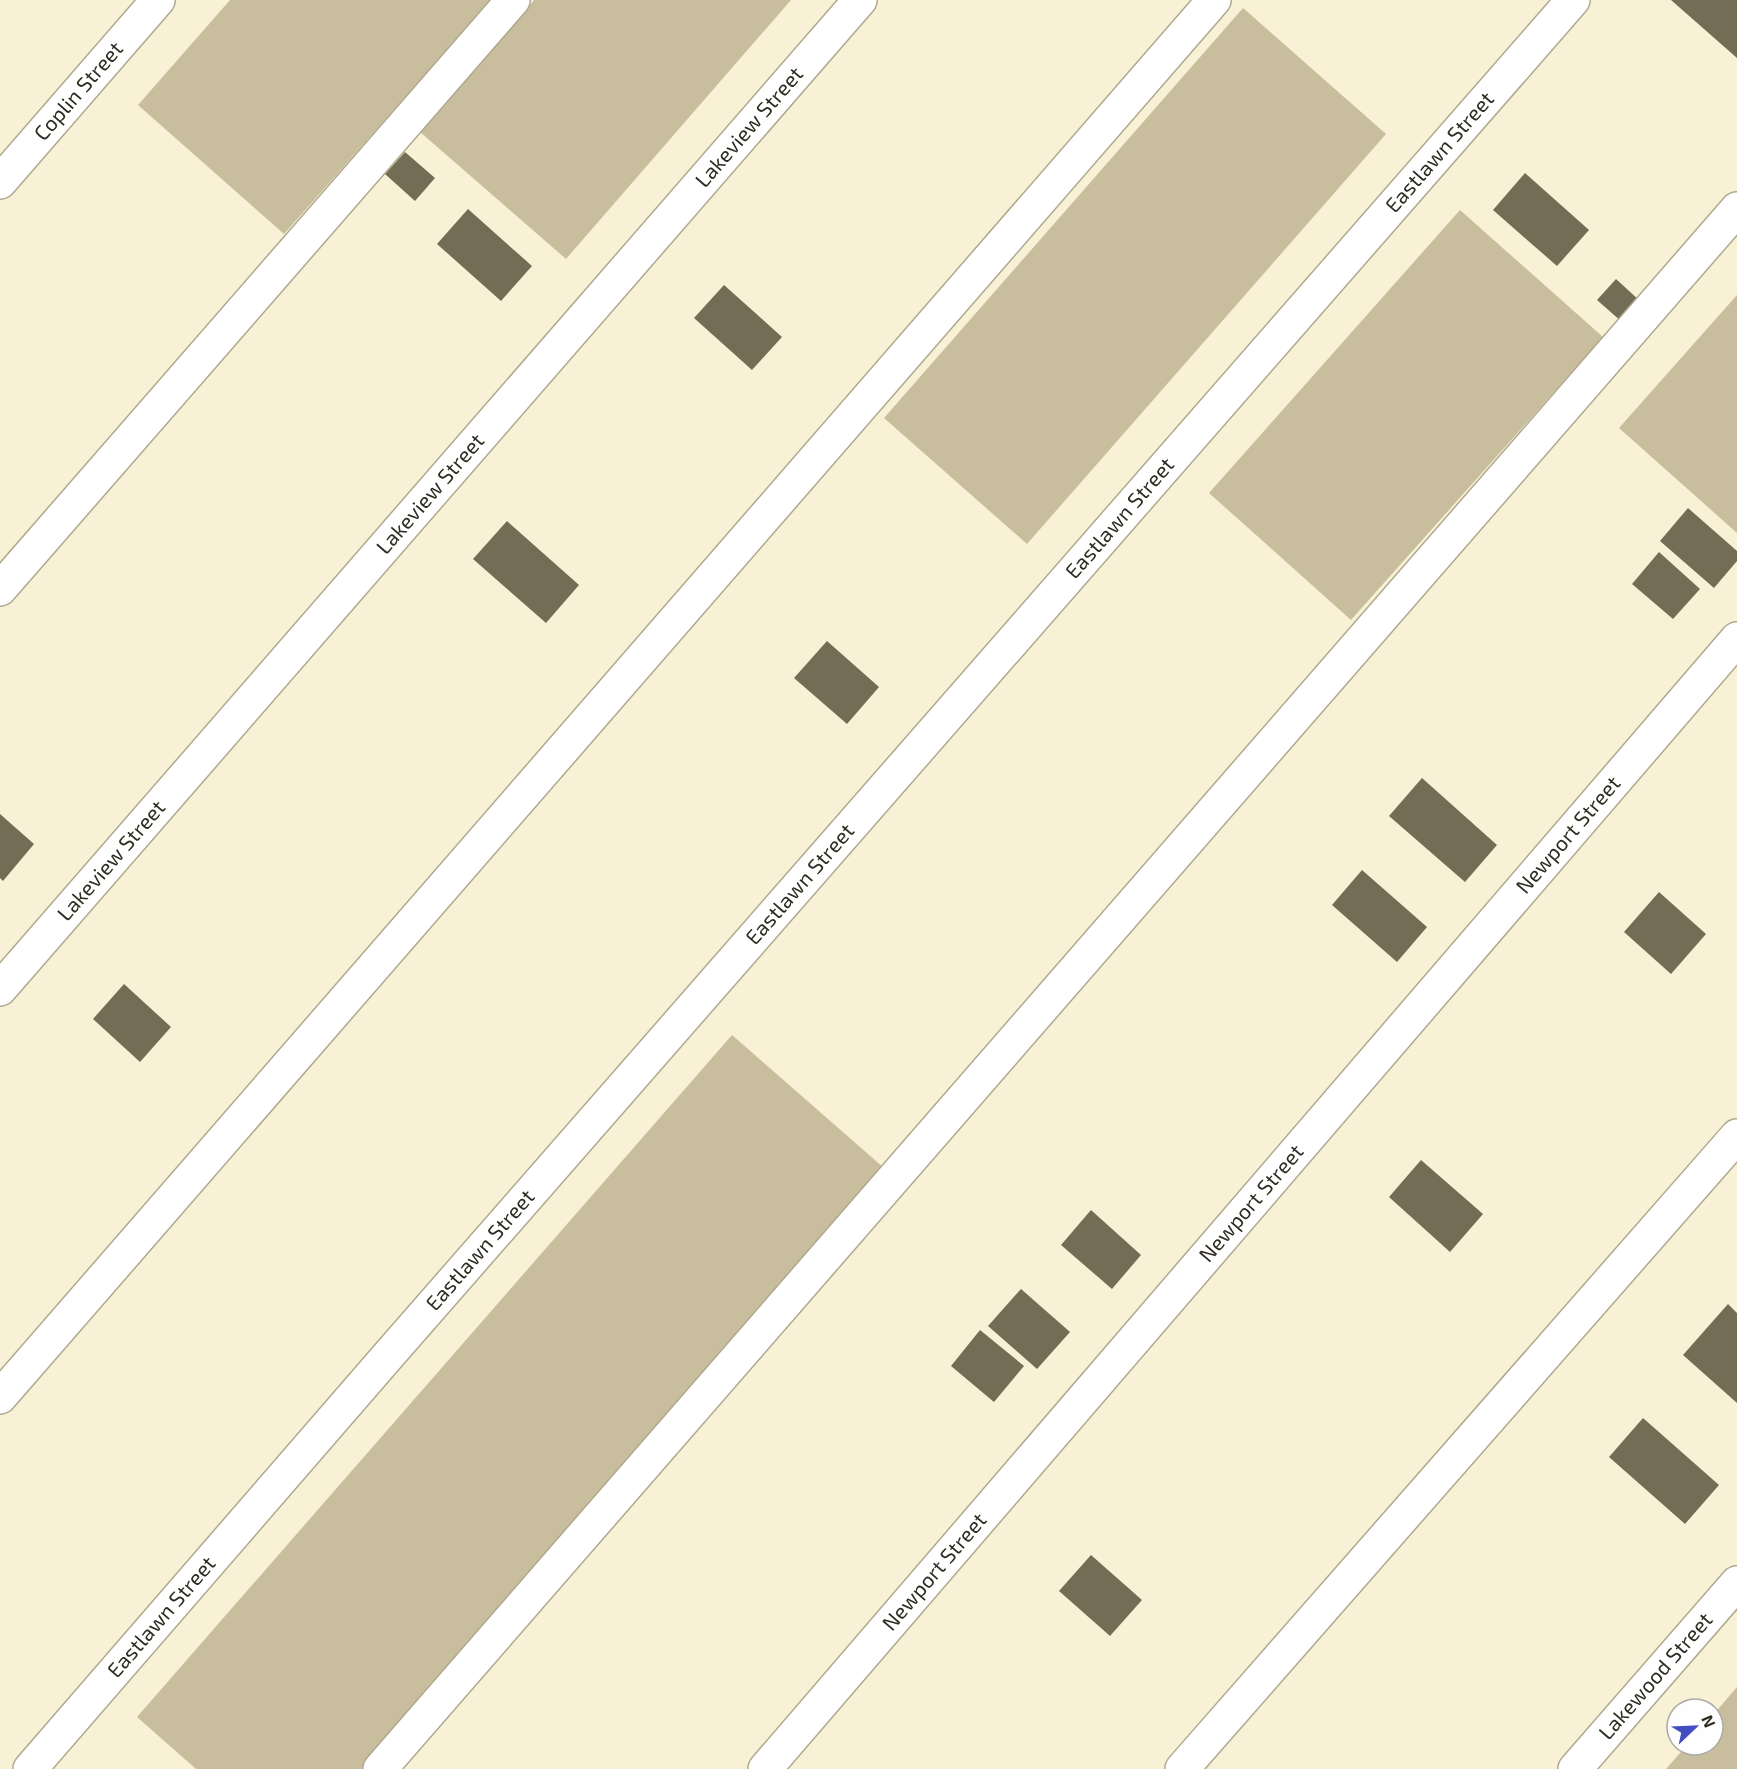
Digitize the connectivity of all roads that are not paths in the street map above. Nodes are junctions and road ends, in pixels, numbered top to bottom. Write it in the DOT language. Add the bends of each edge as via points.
graph roads {
  1 [pos="158,0"];
  2 [pos="513,0"];
  3 [pos="860,0"];
  4 [pos="1214,0"];
  5 [pos="1573,0"];
  6 [pos="0,182"];
  7 [pos="1737,208"];
  8 [pos="0,589"];
  9 [pos="1737,639"];
  10 [pos="0,989"];
  11 [pos="1737,1136"];
  12 [pos="0,1397"];
  13 [pos="1737,1583"];
  14 [pos="30,1769"];
  15 [pos="380,1769"];
  16 [pos="765,1769"];
  17 [pos="1182,1769"];
  18 [pos="1575,1769"];
  1 -- 6 [label="street, Coplin Street"];
  2 -- 8 [label="street"];
  3 -- 10 [label="street, Lakeview Street"];
  4 -- 12 [label="street"];
  5 -- 14 [label="street, Eastlawn Street"];
  7 -- 15 [label="street"];
  9 -- 16 [label="street, Newport Street"];
  11 -- 17 [label="street"];
  13 -- 18 [label="street, Lakewood Street"];
}
